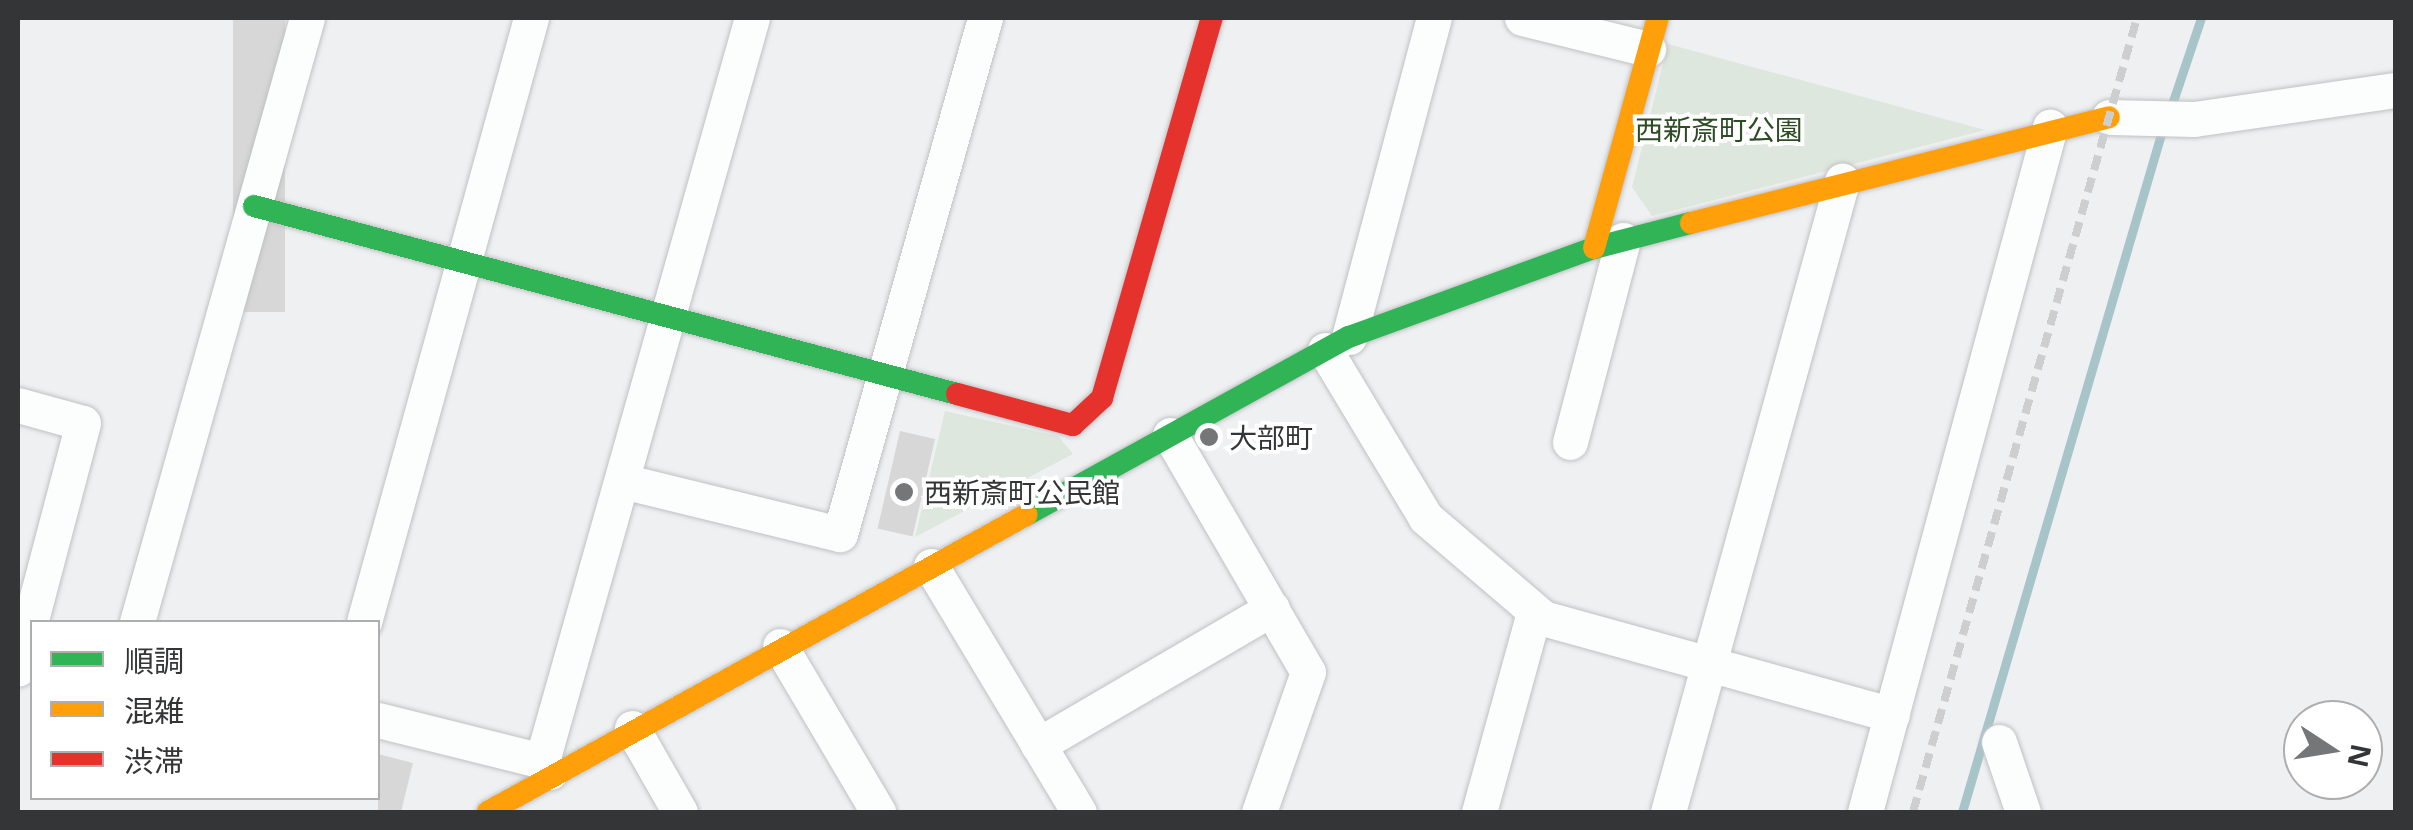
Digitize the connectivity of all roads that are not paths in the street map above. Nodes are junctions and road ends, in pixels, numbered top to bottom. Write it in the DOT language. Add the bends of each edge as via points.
graph roads {
  1 [pos="307,18"];
  2 [pos="531,18"];
  3 [pos="752,18"];
  4 [pos="985,18"];
  5 [pos="1212,18"];
  6 [pos="1434,18"];
  7 [pos="1522,18"];
  8 [pos="1653,33"];
  9 [pos="2396,90"];
  10 [pos="2109,117"];
  11 [pos="2050,127"];
  12 [pos="1842,181"];
  13 [pos="254,206"];
  14 [pos="1609,244"];
  15 [pos="462,262"];
  16 [pos="669,318"];
  17 [pos="1337,343"];
  18 [pos="883,379"];
  19 [pos="18,405"];
  20 [pos="1170,435"];
  21 [pos="1570,442"];
  22 [pos="622,481"];
  23 [pos="931,566"];
  24 [pos="27,596"];
  25 [pos="1272,608"];
  26 [pos="1534,612"];
  27 [pos="137,620"];
  28 [pos="365,620"];
  29 [pos="780,646"];
  30 [pos="1707,664"];
  31 [pos="18,668"];
  32 [pos="1892,715"];
  33 [pos="380,721"];
  34 [pos="632,728"];
  35 [pos="1999,742"];
  36 [pos="1038,744"];
  37 [pos="546,766"];
  38 [pos="1260,811"];
  39 [pos="488,812"];
  40 [pos="680,812"];
  41 [pos="878,812"];
  42 [pos="1079,812"];
  43 [pos="1480,812"];
  44 [pos="1668,812"];
  45 [pos="1865,812"];
  46 [pos="2022,812"];
  1 -- 13 [label="street"];
  2 -- 15 [label="street"];
  3 -- 16 [label="street"];
  4 -- 18 [label="street"];
  5 -- 18 [label="street" via="1102,398 1074,424"];
  6 -- 17 [label="street"];
  7 -- 8 [label="street"];
  8 -- 14 [label="street"];
  9 -- 10 [label="street" via="2194,119"];
  10 -- 11 [label="street"];
  11 -- 12 [label="street"];
  11 -- 32 [label="street"];
  12 -- 14 [label="street"];
  12 -- 30 [label="street"];
  13 -- 15 [label="street"];
  13 -- 27 [label="street"];
  14 -- 17 [label="street"];
  14 -- 21 [label="street"];
  15 -- 16 [label="street"];
  15 -- 28 [label="street"];
  16 -- 18 [label="street"];
  16 -- 22 [label="street"];
  17 -- 20 [label="street"];
  17 -- 26 [label="street" via="1426,518"];
  18 -- 22 [label="street" via="840,534"];
  19 -- 24 [label="street" via="83,423"];
  20 -- 23 [label="street"];
  20 -- 25 [label="street"];
  22 -- 37 [label="street"];
  23 -- 29 [label="street"];
  23 -- 36 [label="street"];
  24 -- 31 [label="street"];
  25 -- 36 [label="street"];
  25 -- 38 [label="street" via="1308,672"];
  26 -- 30 [label="street"];
  26 -- 43 [label="street"];
  29 -- 34 [label="street"];
  29 -- 41 [label="street"];
  30 -- 32 [label="street"];
  30 -- 44 [label="street"];
  32 -- 45 [label="street"];
  33 -- 37 [label="street"];
  34 -- 37 [label="street"];
  34 -- 40 [label="street"];
  35 -- 46 [label="street"];
  36 -- 42 [label="street"];
  37 -- 39 [label="street"];
}
